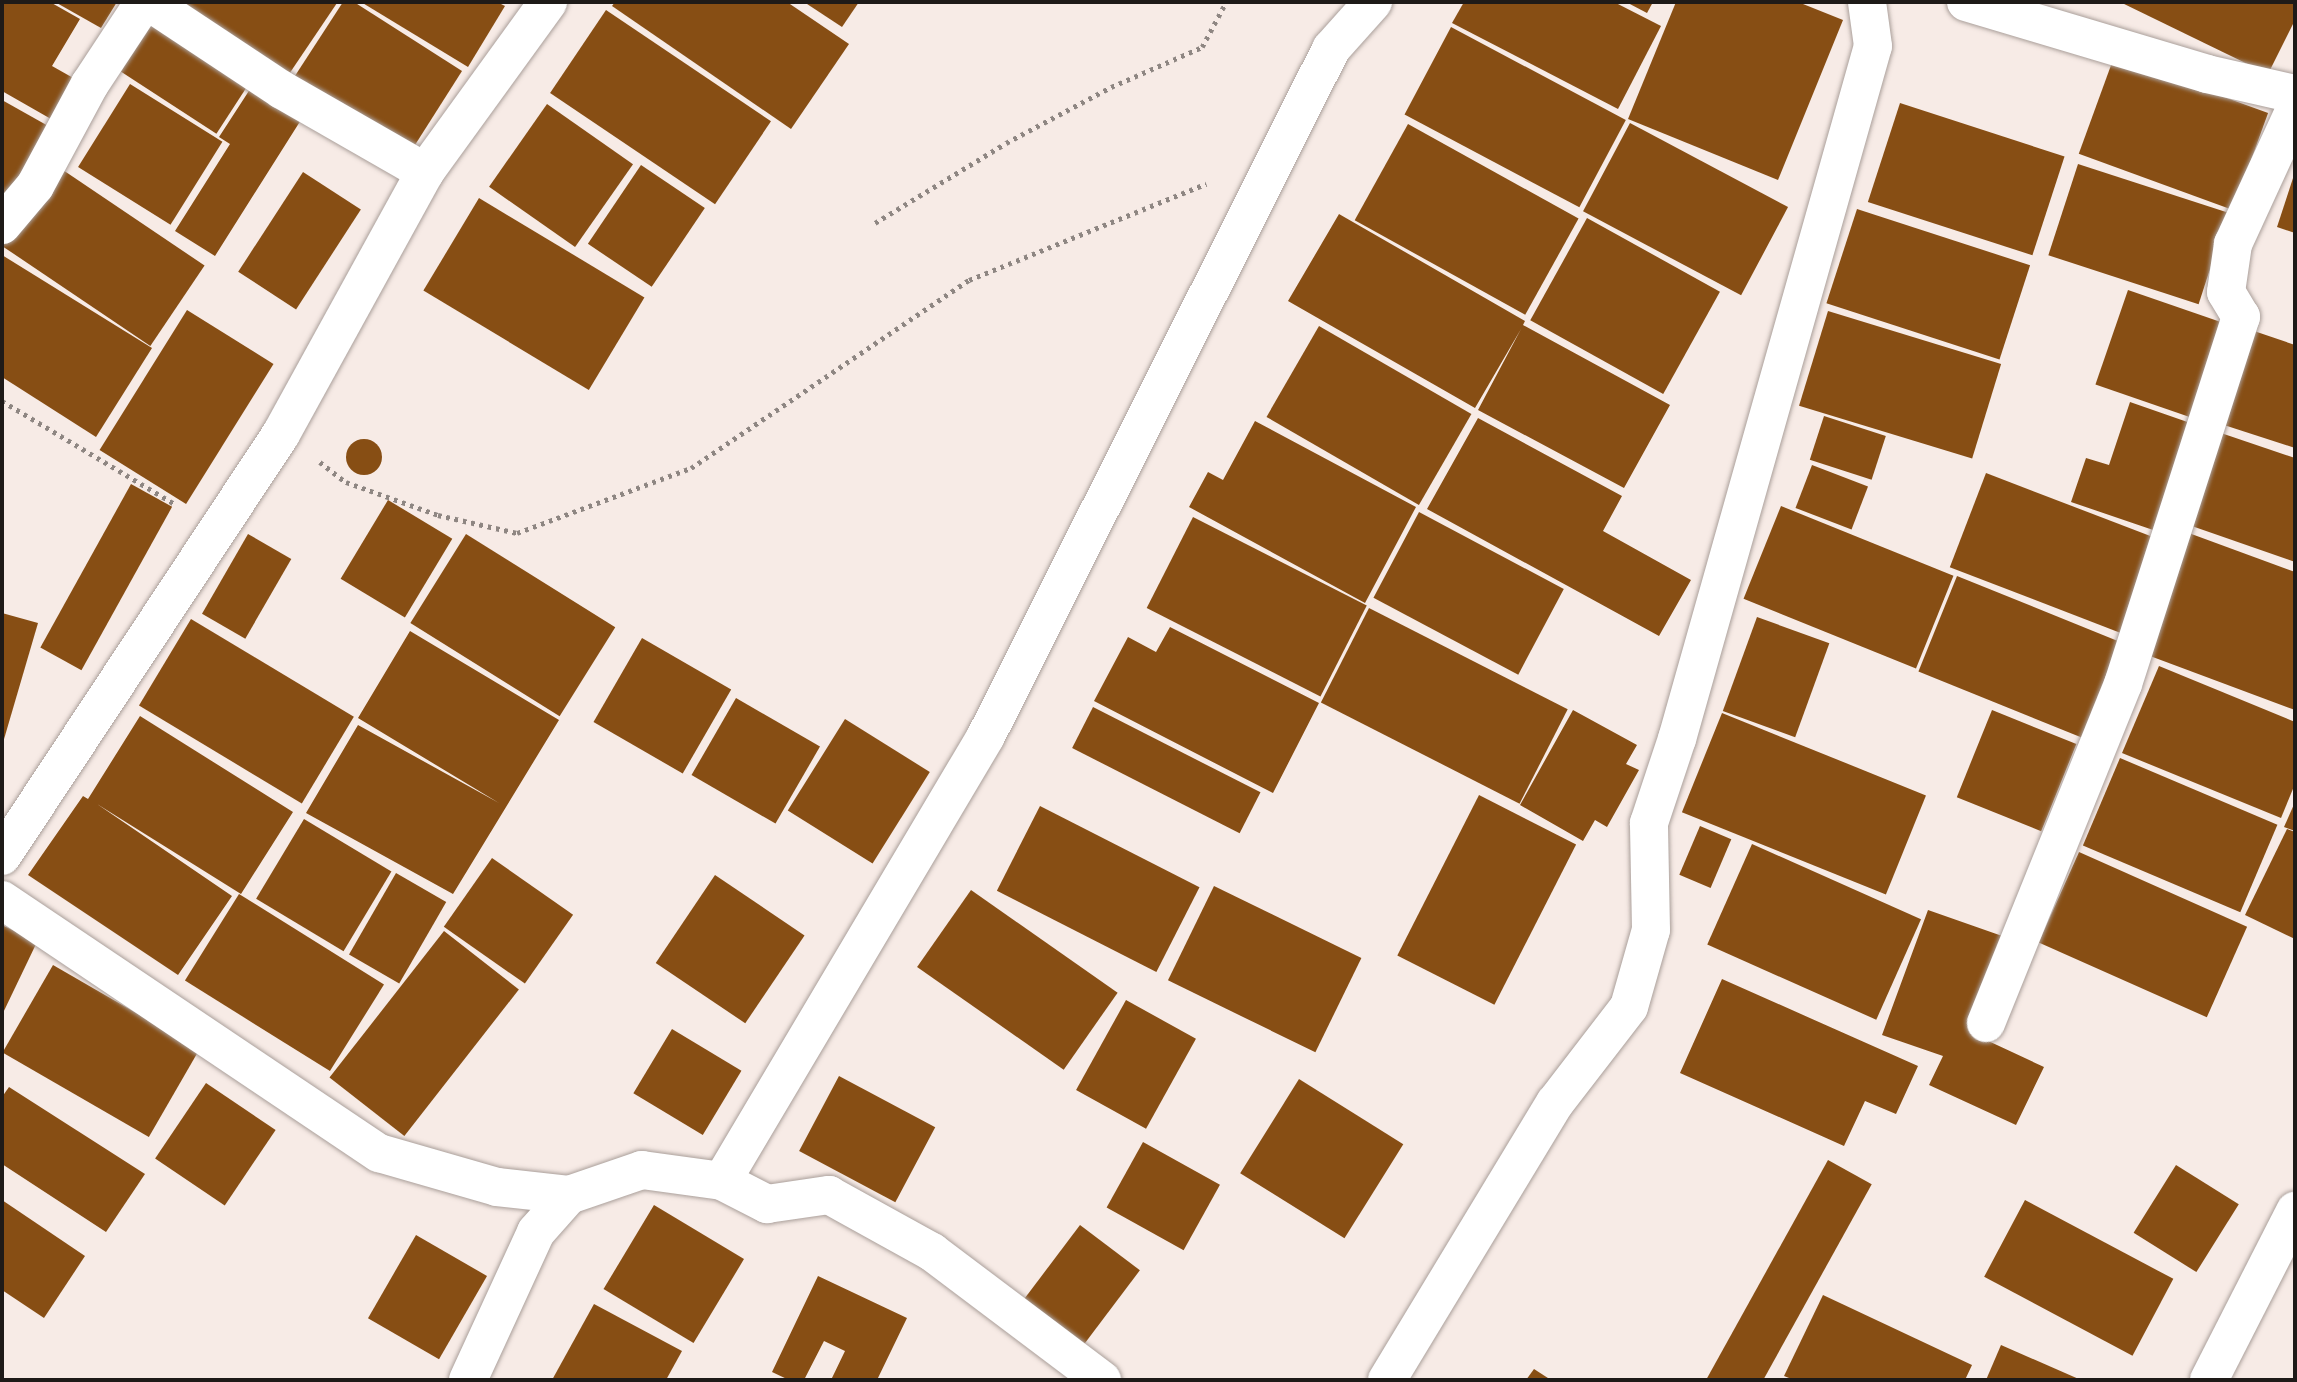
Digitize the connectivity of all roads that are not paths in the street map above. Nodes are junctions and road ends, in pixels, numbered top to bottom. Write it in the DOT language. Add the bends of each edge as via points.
graph roads {
  1 [pos="146,2"];
  2 [pos="548,2"];
  3 [pos="1373,2"];
  4 [pos="1867,2"];
  5 [pos="1966,2"];
  6 [pos="2295,94"];
  7 [pos="2295,109"];
  8 [pos="425,172"];
  9 [pos="2,225"];
  10 [pos="2,856"];
  11 [pos="2,900"];
  12 [pos="1986,1023"];
  13 [pos="723,1181"];
  14 [pos="569,1195"];
  15 [pos="2295,1212"];
  16 [pos="468,1380"];
  17 [pos="1102,1380"];
  18 [pos="1387,1380"];
  19 [pos="2209,1380"];
  1 -- 8 [label="street" via="282,90"];
  1 -- 9 [label="street" via="90,84 35,186"];
  2 -- 8 [label="street"];
  3 -- 13 [label="street" via="1331,49 986,736"];
  4 -- 18 [label="street" via="1873,46 1681,726 1649,823 1651,930 1629,1007 1555,1102"];
  5 -- 6 [label="street" via="2207,74"];
  7 -- 12 [label="street" via="2233,244 2226,292 2241,317 2123,684"];
  8 -- 10 [label="street" via="281,434"];
  11 -- 14 [label="street" via="379,1153 498,1187"];
  13 -- 14 [label="street" via="642,1170"];
  13 -- 17 [label="street" via="767,1204 829,1195 877,1217 932,1252"];
  14 -- 16 [label="street" via="536,1233"];
  15 -- 19 [label="street"];
}
